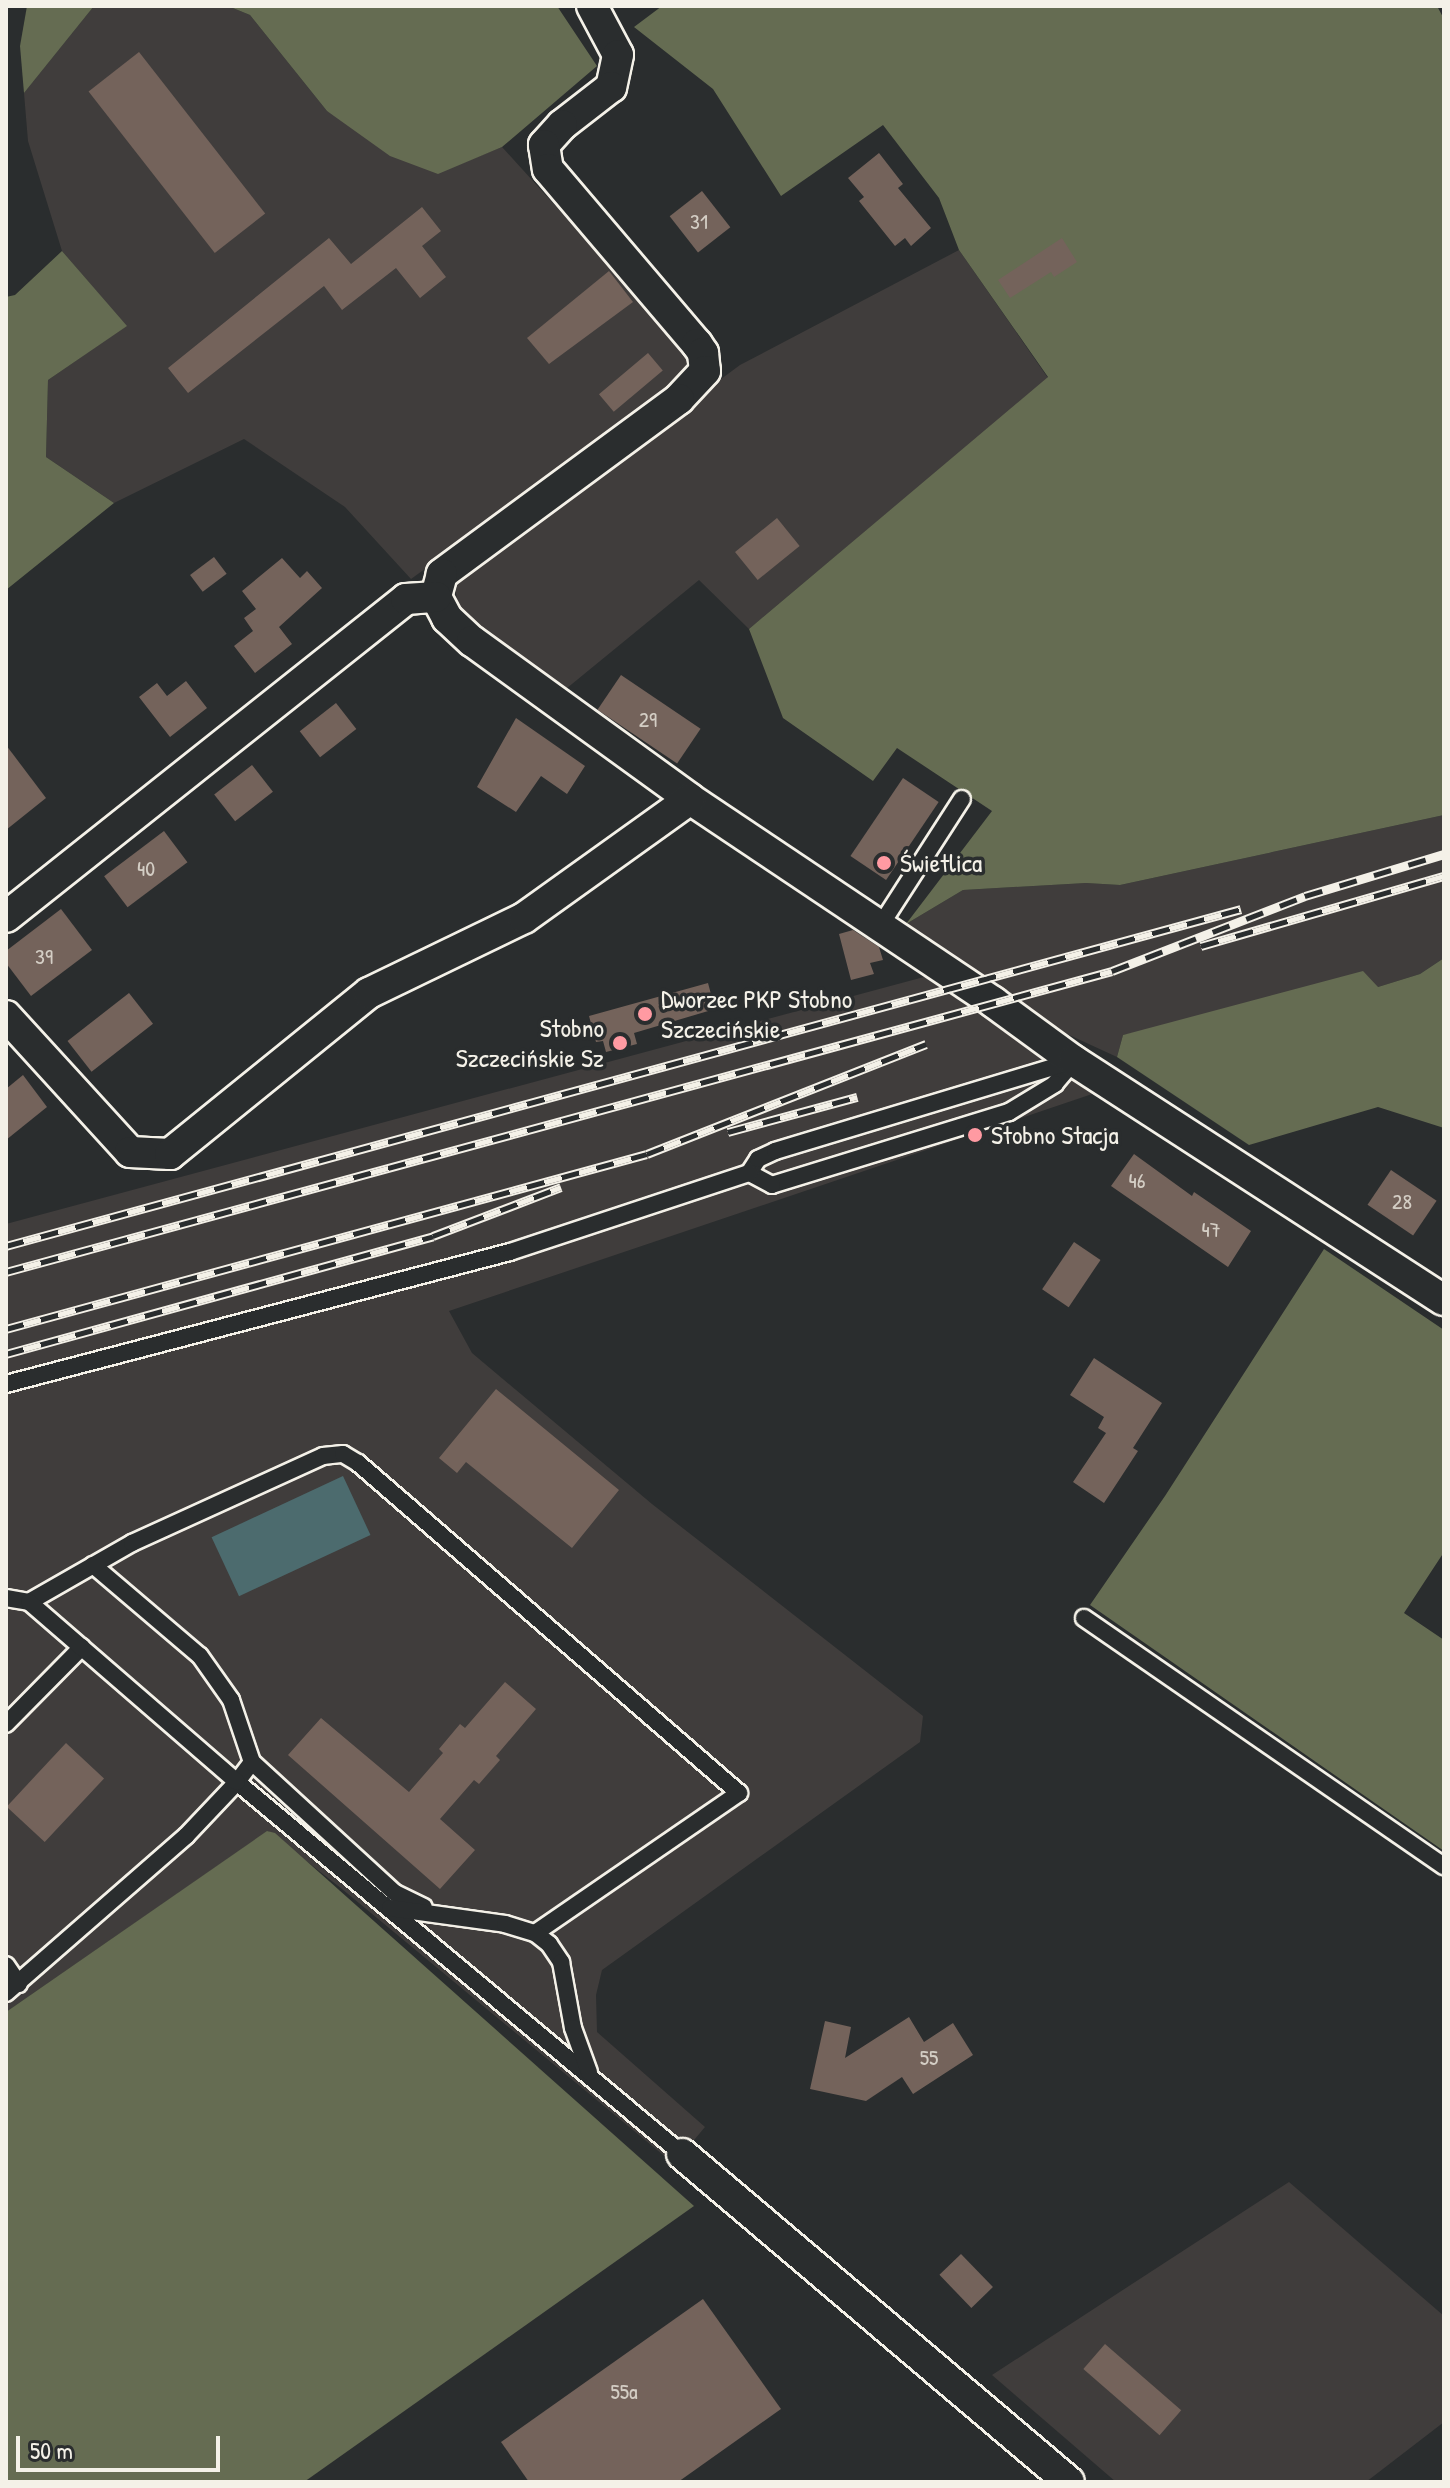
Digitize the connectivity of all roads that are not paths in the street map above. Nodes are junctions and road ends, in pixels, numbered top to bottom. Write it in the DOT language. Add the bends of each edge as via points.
graph roads {
  1 [pos="592,6"];
  2 [pos="436,597"];
  3 [pos="690,799"];
  4 [pos="962,799"];
  5 [pos="6,917"];
  6 [pos="880,926"];
  7 [pos="6,1016"];
  8 [pos="1074,1061"];
  9 [pos="749,1173"];
  10 [pos="1444,1300"];
  11 [pos="6,1384"];
  12 [pos="93,1565"];
  13 [pos="6,1598"];
  14 [pos="29,1602"];
  15 [pos="1084,1618"];
  16 [pos="82,1647"];
  17 [pos="6,1724"];
  18 [pos="252,1762"];
  19 [pos="237,1782"];
  20 [pos="1444,1866"];
  21 [pos="388,1908"];
  22 [pos="452,1918"];
  23 [pos="535,1933"];
  24 [pos="6,1965"];
  25 [pos="13,1988"];
  26 [pos="597,2083"];
  27 [pos="682,2154"];
  28 [pos="1069,2482"];
  1 -- 2 [label="street" via="618,55 611,87 544,145 548,169 697,344 705,371 679,399 442,574"];
  2 -- 3 [label="street" via="447,618 472,641"];
  2 -- 5 [label="street" via="406,599"];
  3 -- 6 [label="street"];
  3 -- 7 [label="street" via="524,918 369,993 170,1154 130,1152"];
  4 -- 6 [label="lane"];
  6 -- 8 [label="street"];
  8 -- 9 [label="lane" via="775,1151 758,1159"];
  8 -- 9 [label="lane" via="1046,1091 1009,1112 772,1185"];
  8 -- 10 [label="street"];
  9 -- 11 [label="lane" via="510,1252"];
  12 -- 14 [label="lane"];
  12 -- 18 [label="lane" via="200,1656 231,1700"];
  12 -- 23 [label="lane" via="323,1456 343,1454 358,1463 739,1793"];
  13 -- 14 [label="lane"];
  14 -- 16 [label="lane"];
  15 -- 20 [label="lane"];
  16 -- 17 [label="lane"];
  16 -- 19 [label="lane"];
  18 -- 19 [label="lane"];
  18 -- 22 [label="lane" via="395,1893"];
  19 -- 21 [label="lane"];
  19 -- 25 [label="lane" via="186,1836"];
  21 -- 22 [label="lane"];
  21 -- 26 [label="lane"];
  22 -- 23 [label="lane"];
  23 -- 26 [label="lane" via="561,1962 579,2051"];
  24 -- 25 [label="lane"];
  26 -- 27 [label="lane"];
  27 -- 28 [label="street"];
}
